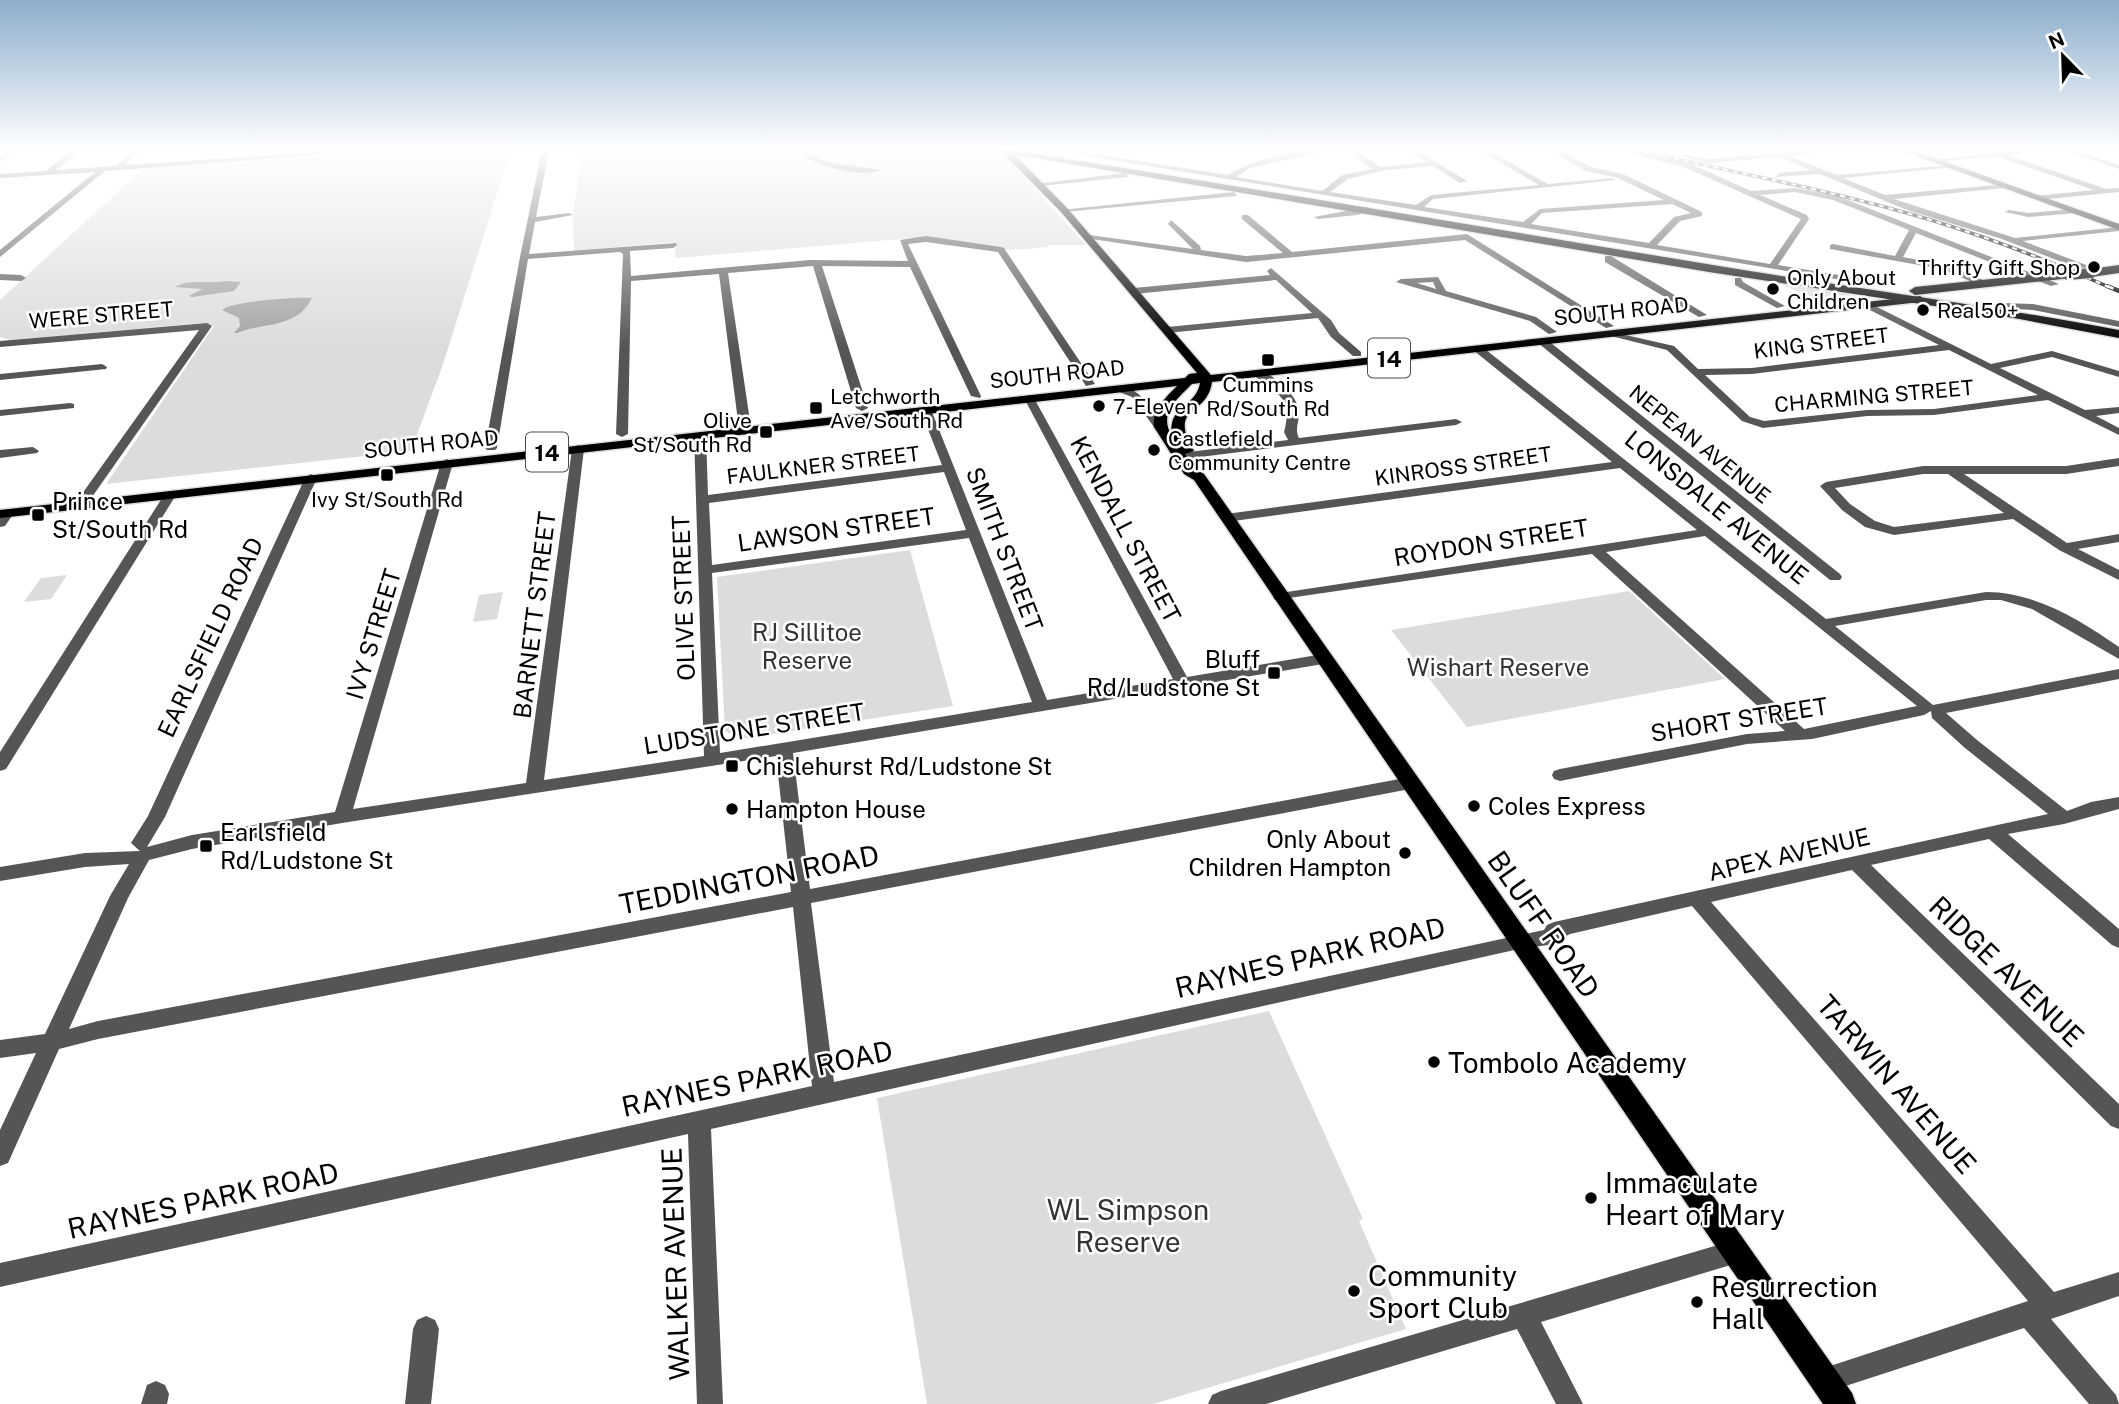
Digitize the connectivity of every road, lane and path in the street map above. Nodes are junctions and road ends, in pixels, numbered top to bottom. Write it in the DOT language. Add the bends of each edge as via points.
graph roads {
  1 [pos="47,216"];
  2 [pos="532,216"];
  3 [pos="564,216"];
  4 [pos="1069,216"];
  5 [pos="1337,216"];
  6 [pos="1405,216"];
  7 [pos="1439,216"];
  8 [pos="1465,216"];
  9 [pos="1535,216"];
  10 [pos="1692,216"];
  11 [pos="1800,216"];
  12 [pos="1878,216"];
  13 [pos="1940,216"];
  14 [pos="2085,216"];
  15 [pos="1245,217"];
  16 [pos="1318,217"];
  17 [pos="531,219"];
  18 [pos="1171,222"];
  19 [pos="1525,225"];
  20 [pos="1543,228"];
  21 [pos="2119,228"];
  22 [pos="1914,230"];
  23 [pos="1566,237"];
  24 [pos="1089,238"];
  25 [pos="2014,240"];
  26 [pos="673,245"];
  27 [pos="1647,245"];
  28 [pos="1833,247"];
  29 [pos="623,250"];
  30 [pos="1197,252"];
  31 [pos="1616,252"];
  32 [pos="0,254"];
  33 [pos="1291,255"];
  34 [pos="524,257"];
  35 [pos="1257,258"];
  36 [pos="1898,259"];
  37 [pos="817,263"];
  38 [pos="912,264"];
  39 [pos="1777,267"];
  40 [pos="723,270"];
  41 [pos="2103,274"];
  42 [pos="0,277"];
  43 [pos="1278,277"];
  44 [pos="1810,277"];
  45 [pos="21,278"];
  46 [pos="2040,278"];
  47 [pos="626,279"];
  48 [pos="1738,281"];
  49 [pos="1857,281"];
  50 [pos="2054,284"];
  51 [pos="1984,288"];
  52 [pos="2011,289"];
  53 [pos="1134,291"];
  54 [pos="1442,293"];
  55 [pos="1885,294"];
  56 [pos="1922,295"];
  57 [pos="1904,297"];
  58 [pos="1940,297"];
  59 [pos="1853,302"];
  60 [pos="1867,305"];
  61 [pos="1782,306"];
  62 [pos="1820,308"];
  63 [pos="1997,308"];
  64 [pos="1320,315"];
  65 [pos="1702,315"];
  66 [pos="1715,322"];
  67 [pos="2119,326"];
  68 [pos="1608,330"];
  69 [pos="1167,331"];
  70 [pos="1552,332"];
  71 [pos="2119,335"];
  72 [pos="1542,341"];
  73 [pos="0,344"];
  74 [pos="1473,345"];
  75 [pos="1950,347"];
  76 [pos="1357,354"];
  77 [pos="102,367"];
  78 [pos="1990,367"];
  79 [pos="1696,372"];
  80 [pos="1198,373"];
  81 [pos="1258,373"];
  82 [pos="2119,374"];
  83 [pos="0,377"];
  84 [pos="1136,382"];
  85 [pos="1090,384"];
  86 [pos="1118,388"];
  87 [pos="1027,394"];
  88 [pos="976,396"];
  89 [pos="2049,397"];
  90 [pos="70,406"];
  91 [pos="862,408"];
  92 [pos="926,410"];
  93 [pos="2119,410"];
  94 [pos="0,413"];
  95 [pos="2085,415"];
  96 [pos="744,421"];
  97 [pos="1456,422"];
  98 [pos="1161,429"];
  99 [pos="700,430"];
  100 [pos="2119,432"];
  101 [pos="622,434"];
  102 [pos="1295,442"];
  103 [pos="491,448"];
  104 [pos="578,449"];
  105 [pos="33,451"];
  106 [pos="0,454"];
  107 [pos="1185,456"];
  108 [pos="2119,462"];
  109 [pos="447,463"];
  110 [pos="1623,464"];
  111 [pos="949,468"];
  112 [pos="1951,470"];
  113 [pos="314,473"];
  114 [pos="88,494"];
  115 [pos="170,495"];
  116 [pos="702,500"];
  117 [pos="2,513"];
  118 [pos="2015,515"];
  119 [pos="1226,518"];
  120 [pos="1708,532"];
  121 [pos="974,533"];
  122 [pos="2119,538"];
  123 [pos="2064,547"];
  124 [pos="1595,549"];
  125 [pos="705,570"];
  126 [pos="2119,576"];
  127 [pos="1835,577"];
  128 [pos="1280,597"];
  129 [pos="1824,624"];
  130 [pos="2119,654"];
  131 [pos="1323,659"];
  132 [pos="2119,674"];
  133 [pos="1182,682"];
  134 [pos="1041,706"];
  135 [pos="1931,709"];
  136 [pos="1800,735"];
  137 [pos="783,749"];
  138 [pos="712,760"];
  139 [pos="0,765"];
  140 [pos="1560,775"];
  141 [pos="1410,783"];
  142 [pos="534,788"];
  143 [pos="2119,803"];
  144 [pos="2061,816"];
  145 [pos="342,817"];
  146 [pos="1993,832"];
  147 [pos="141,850"];
  148 [pos="1857,863"];
  149 [pos="0,874"];
  150 [pos="801,898"];
  151 [pos="1698,900"];
  152 [pos="2119,940"];
  153 [pos="1519,941"];
  154 [pos="54,1039"];
  155 [pos="0,1048"];
  156 [pos="824,1093"];
  157 [pos="2119,1119"];
  158 [pos="699,1122"];
  159 [pos="0,1155"];
  160 [pos="1735,1252"];
  161 [pos="2,1274"];
  162 [pos="2119,1284"];
  163 [pos="2040,1310"];
  164 [pos="1523,1314"];
  165 [pos="426,1329"];
  166 [pos="1824,1380"];
  167 [pos="418,1404"];
  168 [pos="710,1404"];
  169 [pos="1221,1404"];
  170 [pos="1570,1404"];
  171 [pos="1841,1404"];
  172 [pos="2106,1404"];
  1 -- 32 [label="street"];
  2 -- 17 [label="street"];
  3 -- 17 [label="street"];
  4 -- 24 [label="main road"];
  5 -- 16 [label="street"];
  6 -- 31 [label="highway"];
  7 -- 23 [label="highway"];
  8 -- 19 [label="street"];
  9 -- 19 [label="street"];
  10 -- 27 [label="street" via="1677,219"];
  11 -- 39 [label="street" via="1805,218"];
  12 -- 22 [label="street"];
  13 -- 25 [label="street"];
  14 -- 21 [label="main road"];
  15 -- 33 [label="street"];
  17 -- 34 [label="street"];
  18 -- 30 [label="street"];
  19 -- 20 [label="street"];
  20 -- 23 [label="street"];
  20 -- 27 [label="street"];
  21 -- 25 [label="street"];
  22 -- 36 [label="street"];
  22 -- 46 [label="street"];
  23 -- 31 [label="highway"];
  24 -- 30 [label="street"];
  24 -- 53 [label="main road"];
  25 -- 41 [label="street"];
  26 -- 29 [label="street"];
  27 -- 31 [label="street"];
  27 -- 39 [label="street"];
  28 -- 36 [label="street"];
  29 -- 34 [label="street"];
  29 -- 47 [label="street" via="627,253"];
  30 -- 35 [label="street"];
  31 -- 44 [label="highway"];
  31 -- 55 [label="highway"];
  31 -- 65 [label="street" via="1608,260"];
  33 -- 35 [label="street"];
  33 -- 68 [label="street" via="1467,237"];
  34 -- 103 [label="street"];
  35 -- 43 [label="street"];
  36 -- 51 [label="street" via="1940,267"];
  37 -- 38 [label="street"];
  37 -- 40 [label="street"];
  37 -- 91 [label="street"];
  38 -- 85 [label="street" via="902,245 906,241 926,239 1002,251"];
  38 -- 88 [label="street"];
  39 -- 44 [label="street"];
  39 -- 49 [label="street"];
  40 -- 47 [label="street"];
  40 -- 96 [label="street"];
  41 -- 46 [label="highway, bridge"];
  41 -- 50 [label="highway"];
  42 -- 45 [label="street"];
  43 -- 53 [label="street"];
  43 -- 64 [label="street"];
  44 -- 49 [label="highway"];
  44 -- 57 [label="highway"];
  46 -- 50 [label="street"];
  46 -- 51 [label="highway"];
  47 -- 101 [label="street"];
  48 -- 61 [label="street"];
  49 -- 56 [label="highway"];
  50 -- 52 [label="highway"];
  51 -- 52 [label="highway"];
  51 -- 56 [label="highway"];
  51 -- 58 [label="highway"];
  51 -- 63 [label="highway" via="1982,299"];
  52 -- 56 [label="highway"];
  53 -- 69 [label="main road"];
  54 -- 70 [label="street" via="1530,318"];
  55 -- 57 [label="highway"];
  55 -- 61 [label="main road, SOUTH ROAD / 14"];
  56 -- 57 [label="highway"];
  56 -- 58 [label="highway"];
  56 -- 63 [label="highway"];
  57 -- 59 [label="main road"];
  57 -- 60 [label="main road, SOUTH ROAD / 14"];
  57 -- 63 [label="main road" via="1972,311"];
  58 -- 63 [label="highway"];
  59 -- 60 [label="main road"];
  59 -- 62 [label="main road"];
  60 -- 62 [label="main road, SOUTH ROAD / 14"];
  60 -- 75 [label="street"];
  61 -- 62 [label="main road"];
  61 -- 65 [label="main road, SOUTH ROAD / 14"];
  62 -- 66 [label="main road, SOUTH ROAD / 14"];
  63 -- 67 [label="highway"];
  63 -- 71 [label="highway"];
  64 -- 69 [label="street"];
  64 -- 76 [label="street"];
  65 -- 66 [label="main road"];
  65 -- 68 [label="main road, SOUTH ROAD / 14"];
  66 -- 68 [label="main road, SOUTH ROAD / 14"];
  68 -- 70 [label="main road, SOUTH ROAD / 14"];
  68 -- 72 [label="main road, SOUTH ROAD / 14"];
  68 -- 79 [label="street, CHARMING STREET" via="1667,346"];
  69 -- 80 [label="main road"];
  70 -- 74 [label="main road, SOUTH ROAD / 14"];
  72 -- 74 [label="main road, SOUTH ROAD / 14"];
  72 -- 127 [label="street, NEPEAN AVENUE"];
  73 -- 114 [label="street, WERE STREET" via="205,326"];
  74 -- 76 [label="main road, SOUTH ROAD / 14"];
  74 -- 81 [label="main road, SOUTH ROAD / 14"];
  74 -- 110 [label="street, LONSDALE AVENUE"];
  75 -- 78 [label="street"];
  75 -- 79 [label="street, KING STREET" via="1752,371"];
  76 -- 80 [label="main road, SOUTH ROAD / 14"];
  77 -- 83 [label="street"];
  78 -- 82 [label="street" via="2055,355"];
  78 -- 89 [label="street"];
  79 -- 89 [label="street, CHARMING STREET" via="1746,419 1767,426"];
  80 -- 81 [label="main road, SOUTH ROAD / 14"];
  80 -- 84 [label="main road, SOUTH ROAD / 14"];
  80 -- 98 [label="main road" via="1160,415"];
  80 -- 107 [label="main road, BLUFF ROAD" via="1204,393 1176,424"];
  81 -- 102 [label="street" via="1286,394 1294,407 1290,432"];
  84 -- 85 [label="main road, SOUTH ROAD / 14"];
  84 -- 86 [label="main road, SOUTH ROAD / 14"];
  85 -- 87 [label="main road, SOUTH ROAD / 14"];
  86 -- 87 [label="main road, SOUTH ROAD / 14"];
  86 -- 98 [label="street, BLUFF ROAD" via="1135,394"];
  87 -- 88 [label="main road, SOUTH ROAD / 14"];
  87 -- 92 [label="main road, SOUTH ROAD / 14"];
  87 -- 133 [label="street, KENDALL STREET"];
  88 -- 91 [label="main road, SOUTH ROAD / 14"];
  89 -- 95 [label="street"];
  90 -- 94 [label="street"];
  91 -- 96 [label="main road, SOUTH ROAD / 14"];
  92 -- 99 [label="main road, SOUTH ROAD / 14"];
  92 -- 111 [label="street, SMITH STREET"];
  93 -- 95 [label="street"];
  95 -- 100 [label="street"];
  96 -- 99 [label="main road, SOUTH ROAD / 14"];
  97 -- 102 [label="street"];
  98 -- 107 [label="main road, BLUFF ROAD"];
  99 -- 101 [label="main road, SOUTH ROAD / 14"];
  99 -- 104 [label="main road, SOUTH ROAD / 14"];
  99 -- 116 [label="street, OLIVE STREET"];
  101 -- 103 [label="main road, SOUTH ROAD / 14"];
  102 -- 107 [label="street"];
  103 -- 113 [label="main road, SOUTH ROAD / 14"];
  104 -- 109 [label="main road, SOUTH ROAD / 14"];
  104 -- 142 [label="street, BARNETT STREET"];
  105 -- 106 [label="street"];
  107 -- 119 [label="main road, BLUFF ROAD" via="1189,471 1199,477"];
  108 -- 112 [label="street" via="2066,470"];
  109 -- 113 [label="main road, SOUTH ROAD / 14"];
  109 -- 145 [label="street, IVY STREET"];
  110 -- 119 [label="street, KINROSS STREET"];
  110 -- 120 [label="street, LONSDALE AVENUE"];
  111 -- 116 [label="street, FAULKNER STREET"];
  111 -- 121 [label="street, SMITH STREET"];
  112 -- 118 [label="street"];
  112 -- 118 [label="street" via="1827,485 1827,490 1874,526 1894,531"];
  113 -- 114 [label="main road, SOUTH ROAD / 14"];
  113 -- 115 [label="main road, SOUTH ROAD / 14"];
  113 -- 147 [label="street, EARLSFIELD ROAD"];
  114 -- 117 [label="main road, SOUTH ROAD / 14"];
  115 -- 117 [label="main road, SOUTH ROAD / 14"];
  115 -- 139 [label="street"];
  116 -- 125 [label="street, OLIVE STREET"];
  118 -- 123 [label="street"];
  119 -- 128 [label="main road, BLUFF ROAD"];
  120 -- 124 [label="street, ROYDON STREET"];
  120 -- 129 [label="street, LONSDALE AVENUE"];
  121 -- 125 [label="street, LAWSON STREET"];
  121 -- 134 [label="street, SMITH STREET"];
  122 -- 123 [label="street"];
  123 -- 126 [label="street"];
  124 -- 128 [label="street, ROYDON STREET"];
  124 -- 136 [label="street"];
  125 -- 138 [label="street, OLIVE STREET"];
  128 -- 131 [label="main road, BLUFF ROAD"];
  129 -- 130 [label="street" via="1999,595 2033,604"];
  129 -- 135 [label="street, LONSDALE AVENUE"];
  131 -- 133 [label="street, LUDSTONE STREET"];
  131 -- 141 [label="main road, BLUFF ROAD"];
  132 -- 135 [label="street, SHORT STREET"];
  133 -- 134 [label="street, LUDSTONE STREET"];
  134 -- 137 [label="street, LUDSTONE STREET"];
  135 -- 136 [label="street, SHORT STREET"];
  135 -- 144 [label="street, LONSDALE AVENUE"];
  136 -- 140 [label="street, SHORT STREET" via="1747,739"];
  137 -- 138 [label="street, LUDSTONE STREET"];
  137 -- 150 [label="street"];
  138 -- 142 [label="street, LUDSTONE STREET"];
  141 -- 150 [label="street, TEDDINGTON ROAD"];
  141 -- 153 [label="main road, BLUFF ROAD"];
  142 -- 145 [label="street, LUDSTONE STREET"];
  143 -- 144 [label="street, APEX AVENUE"];
  144 -- 146 [label="street, APEX AVENUE"];
  145 -- 147 [label="street, LUDSTONE STREET"];
  146 -- 148 [label="street, APEX AVENUE"];
  146 -- 152 [label="street"];
  147 -- 149 [label="street, LUDSTONE STREET"];
  147 -- 154 [label="street, EARLSFIELD ROAD"];
  148 -- 151 [label="street, APEX AVENUE"];
  148 -- 157 [label="street, RIDGE AVENUE"];
  150 -- 154 [label="street, TEDDINGTON ROAD"];
  150 -- 156 [label="street"];
  151 -- 153 [label="street, APEX AVENUE"];
  151 -- 163 [label="street, TARWIN AVENUE"];
  153 -- 156 [label="street, RAYNES PARK ROAD"];
  153 -- 160 [label="main road, BLUFF ROAD"];
  154 -- 155 [label="street, TEDDINGTON ROAD"];
  154 -- 159 [label="street, EARLSFIELD ROAD"];
  156 -- 158 [label="street, RAYNES PARK ROAD"];
  158 -- 161 [label="street, RAYNES PARK ROAD"];
  158 -- 168 [label="street, WALKER AVENUE"];
  160 -- 164 [label="street"];
  160 -- 166 [label="main road, BLUFF ROAD"];
  162 -- 163 [label="street"];
  163 -- 166 [label="street"];
  163 -- 172 [label="street, TARWIN AVENUE"];
  164 -- 169 [label="street"];
  164 -- 170 [label="street"];
  165 -- 167 [label="street"];
  166 -- 171 [label="main road, BLUFF ROAD"];
}
